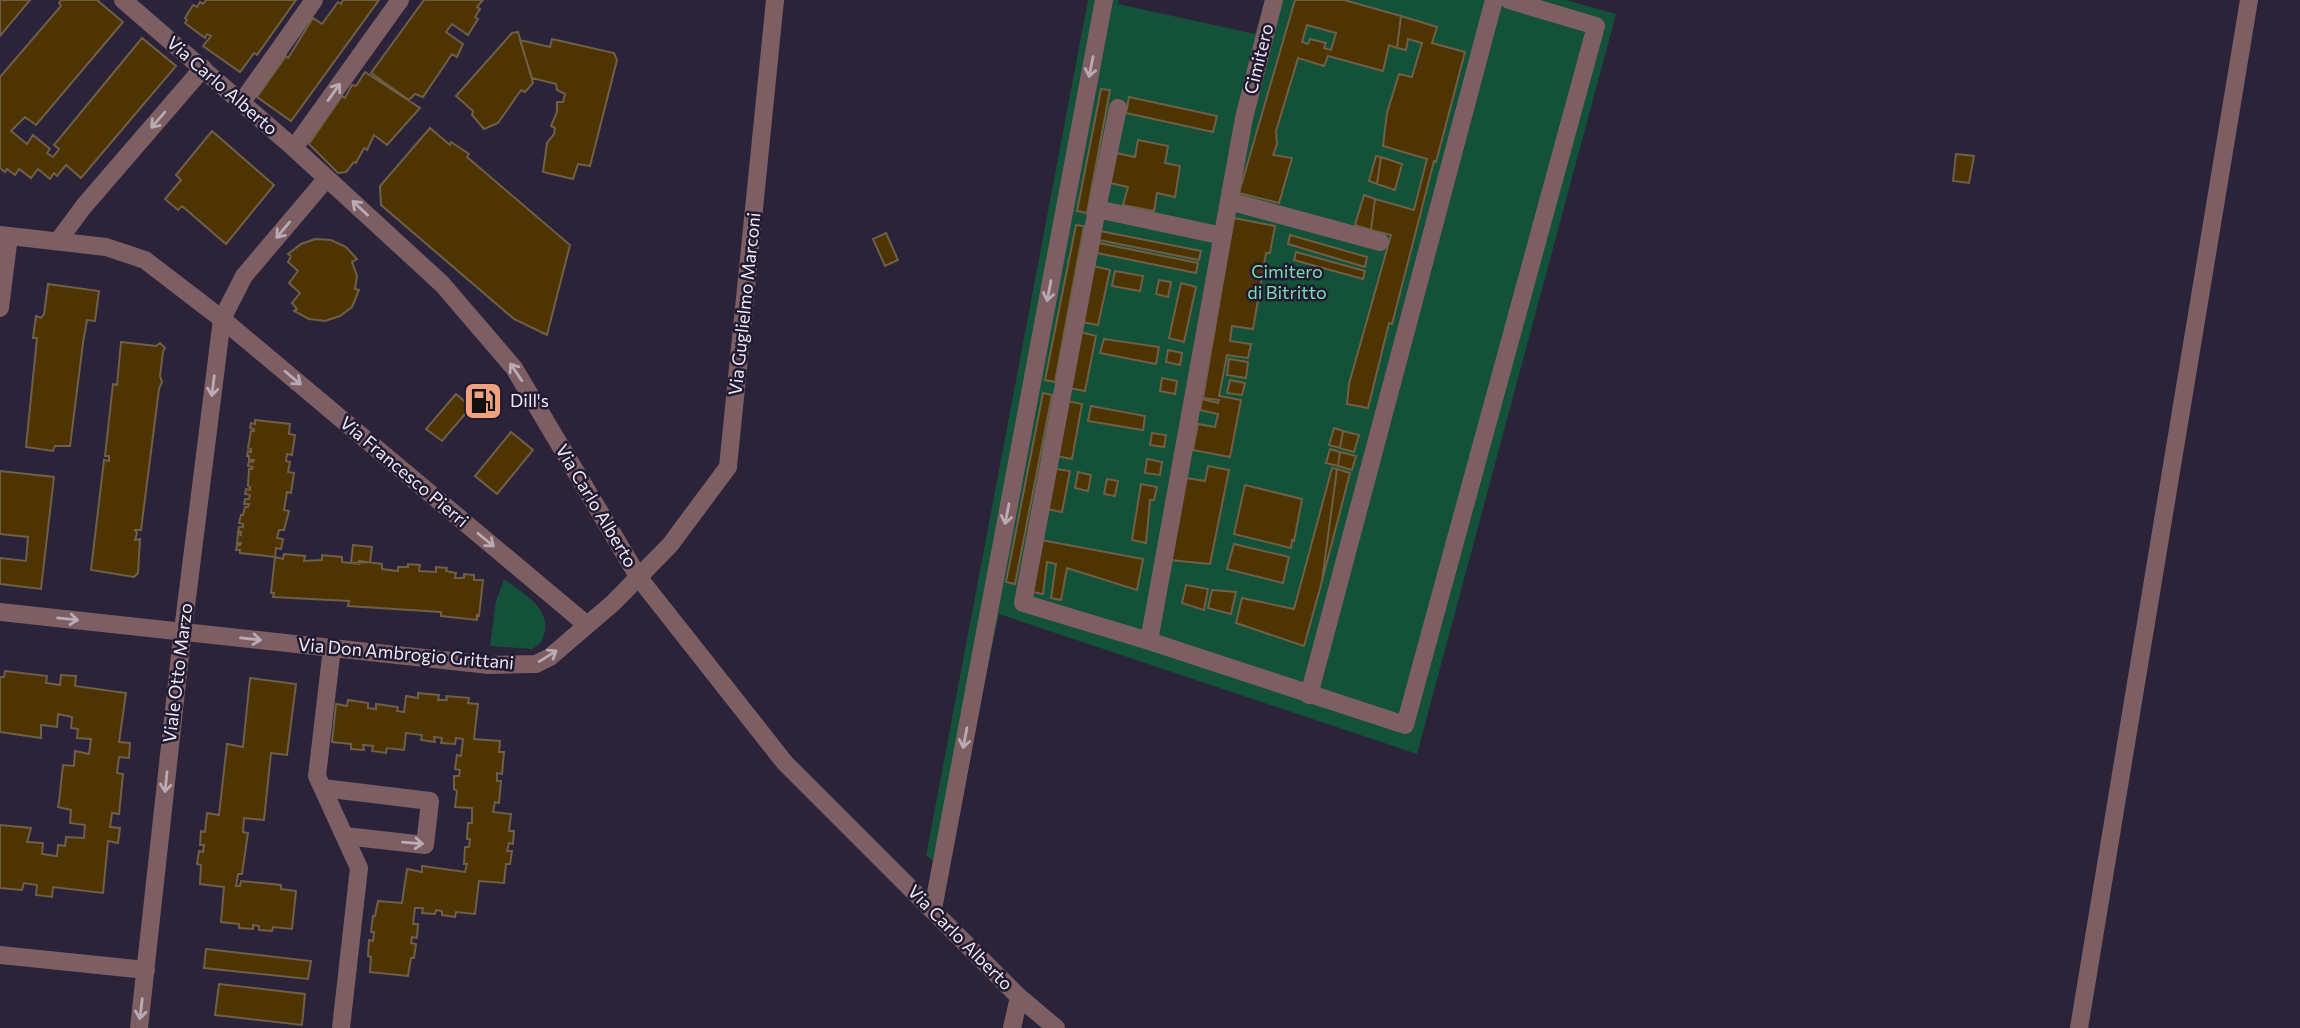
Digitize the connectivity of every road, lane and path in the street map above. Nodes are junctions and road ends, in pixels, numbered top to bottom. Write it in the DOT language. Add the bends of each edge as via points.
graph roads {
  1 [pos="123,0"];
  2 [pos="314,0"];
  3 [pos="400,0"];
  4 [pos="775,0"];
  5 [pos="1104,0"];
  6 [pos="1274,0"];
  7 [pos="1494,0"];
  8 [pos="1510,0"];
  9 [pos="2249,0"];
  10 [pos="203,68"];
  11 [pos="242,102"];
  12 [pos="1118,107"];
  13 [pos="294,148"];
  14 [pos="327,178"];
  15 [pos="1229,201"];
  16 [pos="1097,209"];
  17 [pos="4,235"];
  18 [pos="1223,236"];
  19 [pos="58,241"];
  20 [pos="1380,242"];
  21 [pos="0,308"];
  22 [pos="222,319"];
  23 [pos="639,578"];
  24 [pos="0,612"];
  25 [pos="587,625"];
  26 [pos="183,632"];
  27 [pos="1149,641"];
  28 [pos="332,648"];
  29 [pos="1308,695"];
  30 [pos="323,788"];
  31 [pos="345,836"];
  32 [pos="933,909"];
  33 [pos="0,955"];
  34 [pos="146,970"];
  35 [pos="1019,997"];
  36 [pos="139,1028"];
  37 [pos="341,1028"];
  38 [pos="1012,1028"];
  39 [pos="1056,1028"];
  40 [pos="2079,1028"];
  1 -- 10 [label="street, Via Carlo Alberto"];
  2 -- 11 [label="street"];
  13 -- 3 [label="street, one-way"];
  4 -- 23 [label="street, Via Guglielmo Marconi" via="728,467 670,545"];
  5 -- 32 [label="street, one-way"];
  6 -- 15 [label="street, Cimitero"];
  7 -- 29 [label="street"];
  8 -- 29 [label="street" via="1596,26 1405,725"];
  9 -- 40 [label="street"];
  10 -- 11 [label="street, Via Carlo Alberto"];
  10 -- 19 [label="street, one-way"];
  11 -- 13 [label="street, Via Carlo Alberto"];
  12 -- 16 [label="street"];
  13 -- 14 [label="street, Via Carlo Alberto"];
  14 -- 22 [label="street, Viale Otto Marzo, one-way" via="244,276"];
  23 -- 14 [label="street, Via Carlo Alberto, one-way" via="514,368 442,284"];
  15 -- 18 [label="street, Cimitero"];
  15 -- 20 [label="street"];
  16 -- 18 [label="street"];
  16 -- 27 [label="street" via="1023,603"];
  17 -- 19 [label="street, Via Francesco Pierri"];
  17 -- 21 [label="street"];
  18 -- 27 [label="street, Cimitero"];
  19 -- 22 [label="street, Via Francesco Pierri" via="106,247 145,260"];
  22 -- 25 [label="street, Via Francesco Pierri, one-way"];
  22 -- 26 [label="street, Viale Otto Marzo, one-way"];
  23 -- 25 [label="street, Via Don Ambrogio Grittani"];
  23 -- 32 [label="street, Via Carlo Alberto" via="785,763"];
  24 -- 26 [label="street, Via Don Ambrogio Grittani, one-way"];
  28 -- 25 [label="street, Via Don Ambrogio Grittani, one-way" via="489,665 536,664 551,657"];
  26 -- 28 [label="street, Via Don Ambrogio Grittani, one-way"];
  26 -- 34 [label="street, Viale Otto Marzo, one-way"];
  27 -- 29 [label="street"];
  28 -- 30 [label="street" via="317,776"];
  30 -- 31 [label="street"];
  31 -- 30 [label="street, one-way" via="425,845 430,801"];
  31 -- 37 [label="street" via="359,868"];
  32 -- 35 [label="street, Via Carlo Alberto"];
  33 -- 34 [label="street"];
  34 -- 36 [label="street, Viale Otto Marzo, one-way"];
  35 -- 38 [label="street"];
  35 -- 39 [label="street, Via Carlo Alberto"];
}
